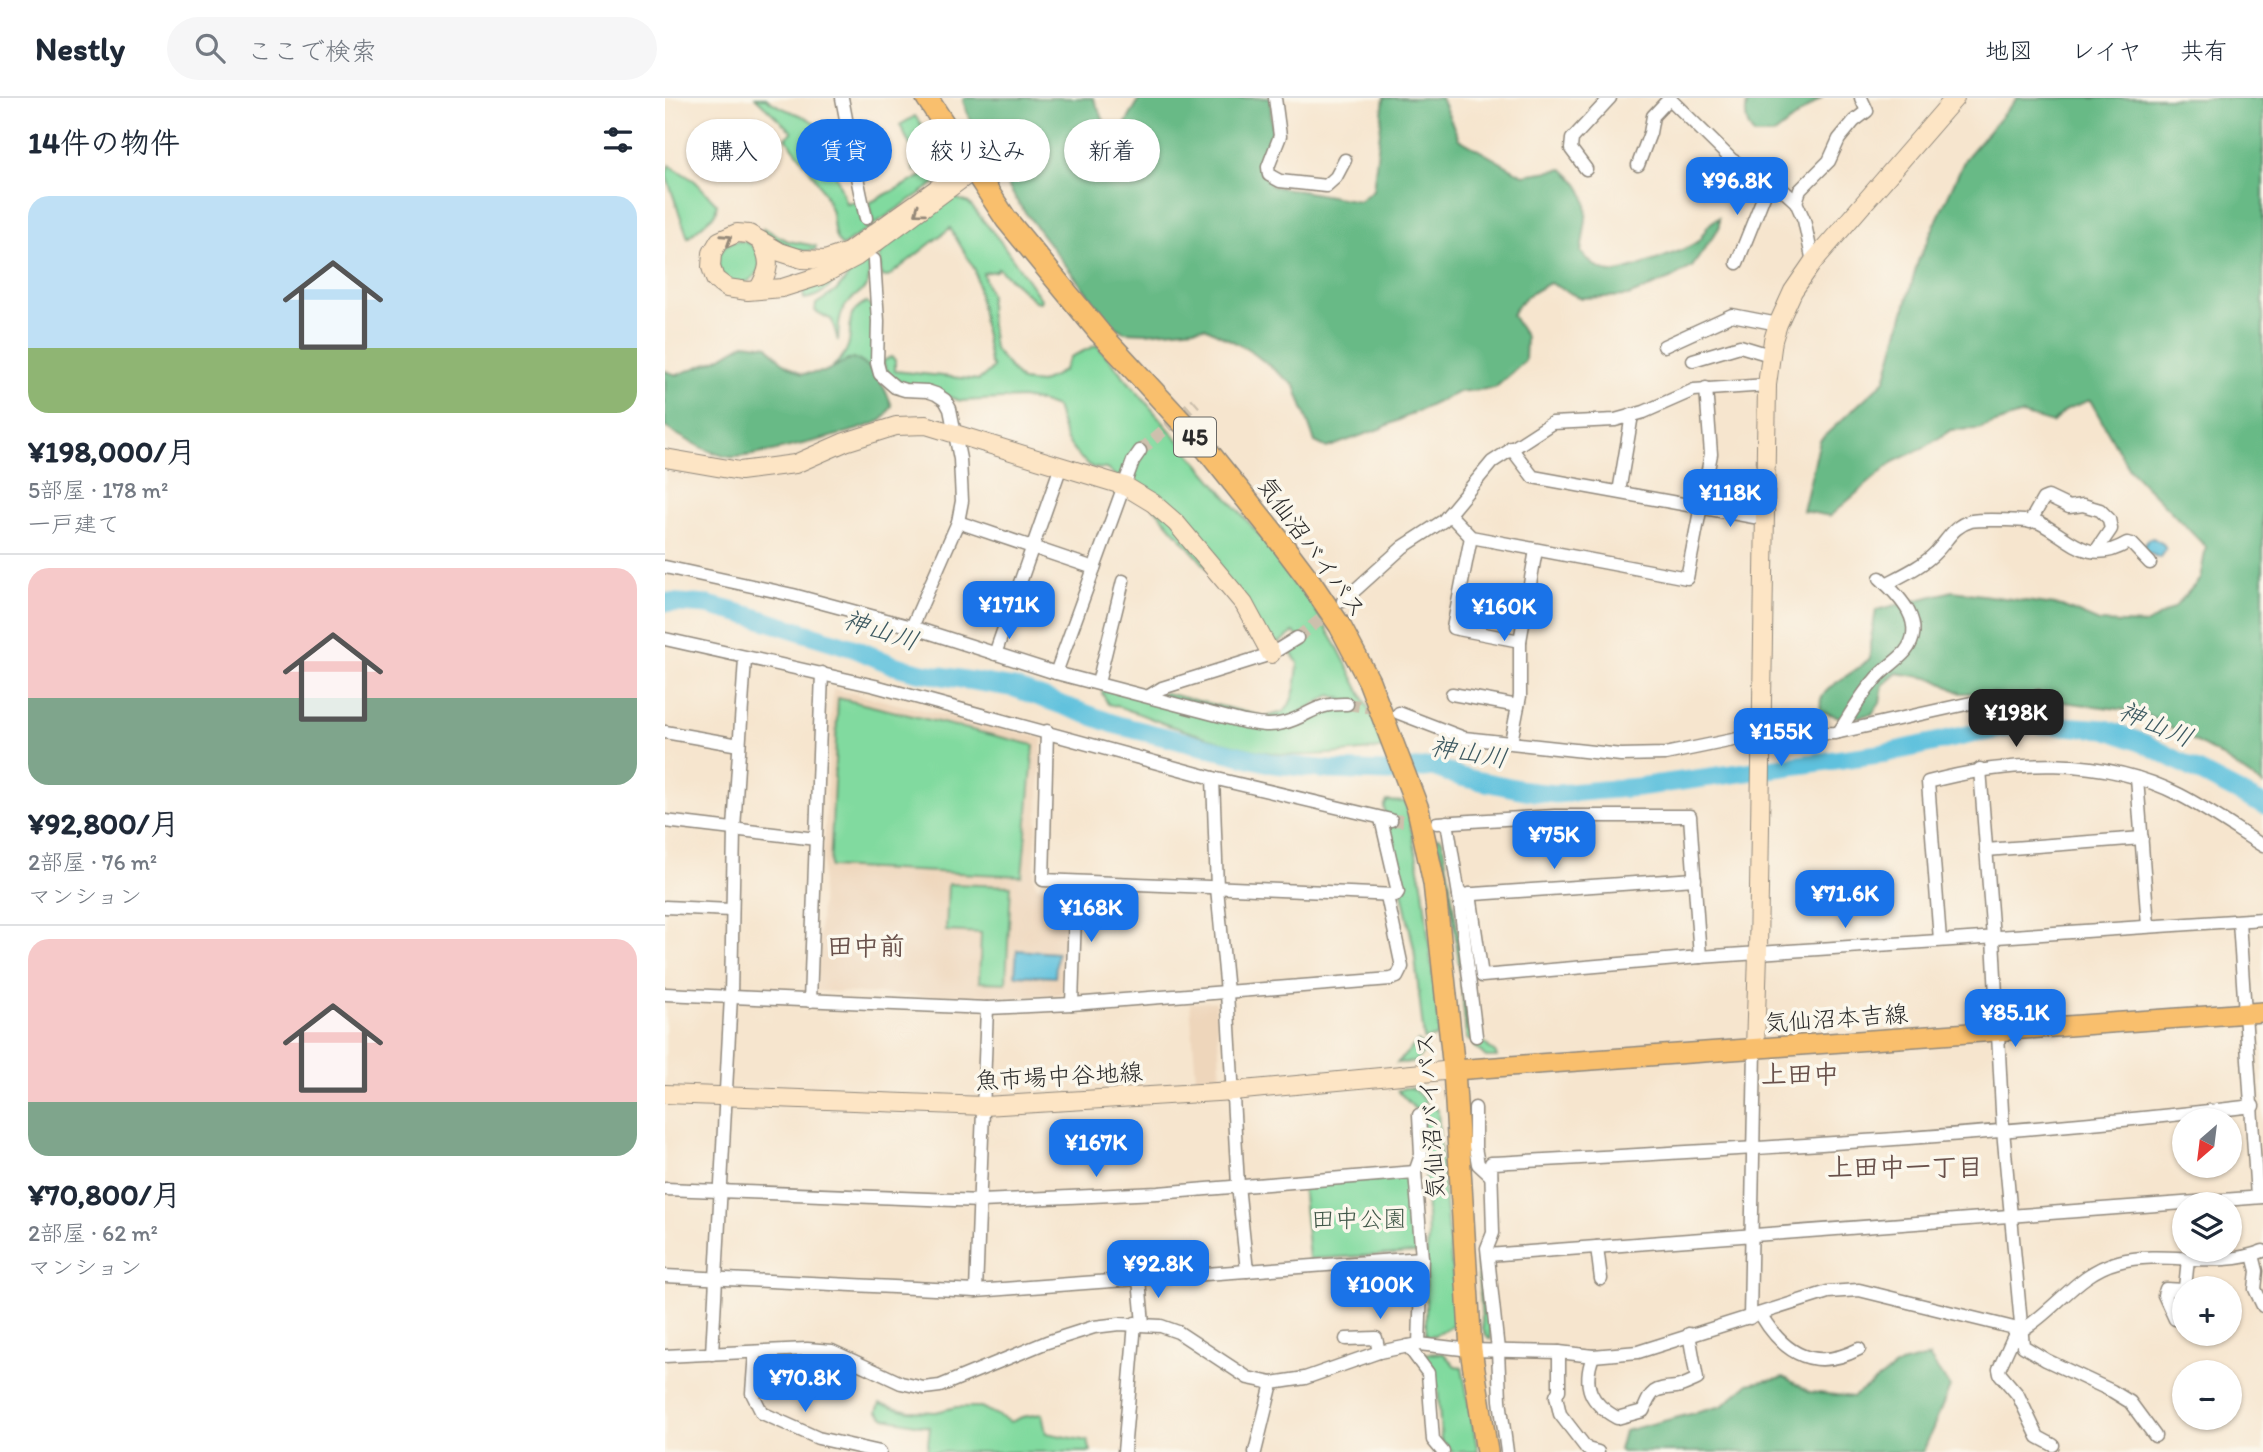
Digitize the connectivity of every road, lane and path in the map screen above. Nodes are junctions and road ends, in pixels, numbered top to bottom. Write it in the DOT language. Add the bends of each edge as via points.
graph roads {
  1 [pos="842,98"];
  2 [pos="927,98"];
  3 [pos="1276,98"];
  4 [pos="1610,98"];
  5 [pos="1669,98"];
  6 [pos="1861,98"];
  7 [pos="1955,98"];
  8 [pos="941,119"];
  9 [pos="1345,160"];
  10 [pos="1638,165"];
  11 [pos="1586,169"];
  12 [pos="950,182"];
  13 [pos="953,182"];
  14 [pos="982,182"];
  15 [pos="1769,183"];
  16 [pos="1795,202"];
  17 [pos="866,218"];
  18 [pos="761,242"];
  19 [pos="874,260"];
  20 [pos="1813,262"];
  21 [pos="1737,263"];
  22 [pos="758,290"];
  23 [pos="1778,324"];
  24 [pos="1664,346"];
  25 [pos="1770,355"];
  26 [pos="1693,360"];
  27 [pos="1767,385"];
  28 [pos="1706,388"];
  29 [pos="1632,415"];
  30 [pos="954,432"];
  31 [pos="1511,448"];
  32 [pos="1140,451"];
  33 [pos="665,458"];
  34 [pos="1061,466"];
  35 [pos="1125,486"];
  36 [pos="1619,492"];
  37 [pos="1701,507"];
  38 [pos="1449,514"];
  39 [pos="1765,519"];
  40 [pos="958,522"];
  41 [pos="2030,522"];
  42 [pos="1471,537"];
  43 [pos="1034,547"];
  44 [pos="1536,550"];
  45 [pos="2096,551"];
  46 [pos="2150,564"];
  47 [pos="665,567"];
  48 [pos="1094,568"];
  49 [pos="1123,581"];
  50 [pos="1343,601"];
  51 [pos="912,628"];
  52 [pos="1297,638"];
  53 [pos="665,639"];
  54 [pos="1520,641"];
  55 [pos="995,654"];
  56 [pos="1271,654"];
  57 [pos="745,659"];
  58 [pos="822,673"];
  59 [pos="1056,673"];
  60 [pos="1098,683"];
  61 [pos="1452,694"];
  62 [pos="1149,696"];
  63 [pos="2039,696"];
  64 [pos="1347,704"];
  65 [pos="1518,706"];
  66 [pos="1399,713"];
  67 [pos="1047,731"];
  68 [pos="665,732"];
  69 [pos="1839,732"];
  70 [pos="1762,737"];
  71 [pos="1511,742"];
  72 [pos="739,744"];
  73 [pos="1980,769"];
  74 [pos="1213,778"];
  75 [pos="2137,778"];
  76 [pos="665,821"];
  77 [pos="734,829"];
  78 [pos="2142,838"];
  79 [pos="816,839"];
  80 [pos="2263,846"];
  81 [pos="1986,850"];
  82 [pos="1695,878"];
  83 [pos="1076,883"];
  84 [pos="1217,888"];
  85 [pos="1464,894"];
  86 [pos="1387,896"];
  87 [pos="665,908"];
  88 [pos="731,910"];
  89 [pos="2263,919"];
  90 [pos="2239,921"];
  91 [pos="2148,926"];
  92 [pos="1993,938"];
  93 [pos="1940,940"];
  94 [pos="1758,953"];
  95 [pos="1700,957"];
  96 [pos="1227,992"];
  97 [pos="665,994"];
  98 [pos="731,996"];
  99 [pos="810,1001"];
  100 [pos="1072,1004"];
  101 [pos="987,1008"];
  102 [pos="2253,1012"];
  103 [pos="1997,1032"];
  104 [pos="1476,1036"];
  105 [pos="1755,1049"];
  106 [pos="1454,1070"];
  107 [pos="1233,1091"];
  108 [pos="665,1094"];
  109 [pos="725,1097"];
  110 [pos="985,1106"];
  111 [pos="2253,1106"];
  112 [pos="1475,1108"];
  113 [pos="1419,1115"];
  114 [pos="2003,1130"];
  115 [pos="1754,1149"];
  116 [pos="1415,1172"];
  117 [pos="1491,1176"];
  118 [pos="1238,1185"];
  119 [pos="665,1189"];
  120 [pos="721,1191"];
  121 [pos="2260,1197"];
  122 [pos="981,1201"];
  123 [pos="2012,1217"];
  124 [pos="1752,1236"];
  125 [pos="1597,1247"];
  126 [pos="2258,1253"];
  127 [pos="1488,1255"];
  128 [pos="1422,1258"];
  129 [pos="2172,1258"];
  130 [pos="1247,1271"];
  131 [pos="665,1276"];
  132 [pos="716,1278"];
  133 [pos="1139,1279"];
  134 [pos="1601,1279"];
  135 [pos="2172,1289"];
  136 [pos="976,1291"];
  137 [pos="2263,1306"];
  138 [pos="2172,1313"];
  139 [pos="1755,1317"];
  140 [pos="1139,1324"];
  141 [pos="2019,1330"];
  142 [pos="1689,1335"];
  143 [pos="1346,1339"];
  144 [pos="1413,1345"];
  145 [pos="1859,1349"];
  146 [pos="1471,1350"];
  147 [pos="1498,1350"];
  148 [pos="755,1352"];
  149 [pos="1379,1352"];
  150 [pos="1559,1352"];
  151 [pos="712,1353"];
  152 [pos="665,1356"];
  153 [pos="1593,1356"];
  154 [pos="1272,1383"];
  155 [pos="2155,1436"];
  156 [pos="2053,1445"];
  157 [pos="880,1452"];
  158 [pos="1124,1452"];
  159 [pos="1255,1452"];
  160 [pos="1443,1452"];
  161 [pos="1486,1452"];
  162 [pos="1507,1452"];
  163 [pos="1598,1452"];
  1 -- 17 [label="street"];
  2 -- 8 [label="highway, 気仙沼バイパス / 45"];
  3 -- 9 [label="street" via="1280,136 1269,175 1280,181 1326,187"];
  4 -- 11 [label="street" via="1572,139 1571,149"];
  5 -- 10 [label="street" via="1653,116"];
  5 -- 15 [label="street" via="1732,160"];
  6 -- 16 [label="street" via="1867,111 1839,139 1829,161 1800,190"];
  7 -- 20 [label="street"];
  12 -- 18 [label="street" via="848,252 825,260 802,259"];
  13 -- 22 [label="street, one-way" via="856,257 820,276"];
  14 -- 106 [label="highway, 気仙沼バイパス / 45" via="1006,219 1100,333 1202,444 1309,580 1369,681 1418,809 1434,883"];
  15 -- 16 [label="street"];
  15 -- 21 [label="street"];
  16 -- 20 [label="street"];
  18 -- 22 [label="street" via="768,254 768,273"];
  22 -- 18 [label="street, one-way" via="727,288 715,279 711,267 719,242 737,233"];
  19 -- 30 [label="street" via="880,374 895,387 927,391 945,400"];
  20 -- 23 [label="street"];
  23 -- 24 [label="street" via="1732,315"];
  23 -- 25 [label="street"];
  25 -- 26 [label="street" via="1740,346"];
  25 -- 27 [label="street"];
  27 -- 28 [label="street"];
  27 -- 39 [label="street"];
  28 -- 29 [label="street"];
  28 -- 37 [label="street" via="1711,454"];
  29 -- 31 [label="street" via="1552,423"];
  29 -- 36 [label="street"];
  30 -- 33 [label="street" via="926,425 896,426 795,464 740,471"];
  30 -- 34 [label="street"];
  30 -- 40 [label="street" via="962,501"];
  31 -- 36 [label="street" via="1532,477"];
  31 -- 38 [label="street" via="1484,470"];
  32 -- 35 [label="street"];
  34 -- 35 [label="street"];
  34 -- 43 [label="street"];
  35 -- 48 [label="street"];
  35 -- 56 [label="street" via="1175,523 1244,604"];
  36 -- 37 [label="street"];
  37 -- 39 [label="street"];
  37 -- 44 [label="street" via="1687,578"];
  38 -- 42 [label="street"];
  38 -- 50 [label="street" via="1403,547"];
  39 -- 70 [label="street"];
  40 -- 43 [label="street"];
  40 -- 51 [label="street"];
  41 -- 45 [label="street"];
  41 -- 45 [label="street" via="2048,497 2069,507 2100,510 2111,529"];
  41 -- 69 [label="street" via="1985,518 1969,522 1954,530 1930,558 1883,581 1909,608 1912,636 1907,649 1874,680"];
  42 -- 44 [label="street"];
  42 -- 54 [label="street" via="1453,628"];
  43 -- 48 [label="street"];
  43 -- 55 [label="street"];
  44 -- 54 [label="street"];
  45 -- 46 [label="street" via="2133,544"];
  47 -- 51 [label="street" via="793,595"];
  48 -- 59 [label="street"];
  49 -- 60 [label="street"];
  51 -- 55 [label="street"];
  52 -- 56 [label="street"];
  53 -- 57 [label="street"];
  54 -- 65 [label="street"];
  55 -- 59 [label="street"];
  56 -- 62 [label="street"];
  57 -- 58 [label="street"];
  57 -- 72 [label="street"];
  58 -- 67 [label="street"];
  58 -- 79 [label="street"];
  59 -- 60 [label="street"];
  60 -- 62 [label="street"];
  61 -- 65 [label="street"];
  62 -- 64 [label="street" via="1244,722 1272,725 1322,705"];
  63 -- 69 [label="street" via="1971,704"];
  65 -- 71 [label="street"];
  66 -- 71 [label="street" via="1464,738"];
  67 -- 74 [label="street"];
  67 -- 83 [label="street" via="1043,880"];
  68 -- 72 [label="street"];
  69 -- 70 [label="street"];
  70 -- 71 [label="street" via="1665,754 1621,755"];
  70 -- 94 [label="street"];
  72 -- 77 [label="street"];
  73 -- 75 [label="street" via="2050,765 2106,769"];
  73 -- 81 [label="street"];
  73 -- 93 [label="street" via="1928,782"];
  74 -- 84 [label="street"];
  74 -- 86 [label="street" via="1386,819 1398,892"];
  75 -- 78 [label="street"];
  75 -- 80 [label="street" via="2178,794"];
  76 -- 77 [label="street"];
  77 -- 79 [label="street"];
  77 -- 88 [label="street"];
  78 -- 81 [label="street"];
  78 -- 91 [label="street"];
  79 -- 99 [label="street"];
  81 -- 92 [label="street"];
  82 -- 85 [label="street"];
  82 -- 85 [label="street" via="1691,816 1555,816 1442,823"];
  82 -- 95 [label="street"];
  83 -- 84 [label="street"];
  83 -- 100 [label="street"];
  84 -- 86 [label="street"];
  84 -- 96 [label="street"];
  85 -- 95 [label="street" via="1482,976"];
  85 -- 104 [label="street"];
  86 -- 96 [label="street" via="1402,967 1397,977"];
  87 -- 88 [label="street"];
  88 -- 98 [label="street"];
  89 -- 90 [label="street"];
  90 -- 91 [label="street"];
  90 -- 102 [label="street"];
  91 -- 92 [label="street"];
  92 -- 93 [label="street"];
  92 -- 103 [label="street"];
  93 -- 94 [label="street"];
  94 -- 95 [label="street"];
  94 -- 105 [label="street"];
  96 -- 100 [label="street"];
  96 -- 107 [label="street"];
  97 -- 98 [label="street"];
  98 -- 99 [label="street"];
  98 -- 109 [label="street"];
  99 -- 101 [label="street"];
  100 -- 101 [label="street"];
  101 -- 110 [label="street"];
  102 -- 103 [label="main road, 気仙沼本吉線"];
  102 -- 111 [label="street"];
  103 -- 105 [label="main road, 気仙沼本吉線"];
  103 -- 114 [label="street"];
  105 -- 106 [label="main road, 気仙沼本吉線"];
  105 -- 115 [label="street"];
  106 -- 107 [label="street, 魚市場中谷地線"];
  106 -- 146 [label="highway, 気仙沼バイパス / 45"];
  107 -- 110 [label="street, 魚市場中谷地線"];
  107 -- 118 [label="street"];
  108 -- 109 [label="street, 魚市場中谷地線"];
  109 -- 110 [label="street, 魚市場中谷地線"];
  109 -- 120 [label="street"];
  110 -- 122 [label="street"];
  111 -- 114 [label="street"];
  111 -- 121 [label="street"];
  112 -- 117 [label="street" via="1478,1164"];
  113 -- 116 [label="street" via="1421,1155"];
  114 -- 115 [label="street"];
  114 -- 123 [label="street"];
  115 -- 117 [label="street" via="1491,1163"];
  115 -- 124 [label="street"];
  116 -- 118 [label="street"];
  116 -- 128 [label="street"];
  117 -- 127 [label="street" via="1493,1233"];
  118 -- 122 [label="street"];
  118 -- 130 [label="street"];
  119 -- 120 [label="street"];
  120 -- 122 [label="street"];
  120 -- 132 [label="street"];
  121 -- 123 [label="street"];
  122 -- 136 [label="street"];
  123 -- 124 [label="street"];
  123 -- 141 [label="street"];
  124 -- 125 [label="street"];
  124 -- 139 [label="street"];
  125 -- 127 [label="street"];
  125 -- 134 [label="street"];
  126 -- 137 [label="street" via="2255,1289"];
  127 -- 147 [label="street"];
  128 -- 130 [label="street"];
  128 -- 144 [label="street"];
  129 -- 141 [label="street" via="2117,1262 2093,1272 2038,1321"];
  130 -- 133 [label="street"];
  131 -- 132 [label="street"];
  132 -- 136 [label="street"];
  132 -- 151 [label="street"];
  133 -- 136 [label="street"];
  133 -- 140 [label="street"];
  135 -- 138 [label="street" via="2166,1289 2164,1296"];
  139 -- 141 [label="street" via="1828,1292 1859,1290"];
  139 -- 142 [label="street"];
  139 -- 145 [label="street" via="1784,1347 1802,1357 1824,1360"];
  140 -- 148 [label="street" via="1094,1327 940,1386 924,1388 901,1383 832,1351"];
  140 -- 154 [label="street" via="1178,1332 1248,1378"];
  140 -- 158 [label="street"];
  141 -- 155 [label="street" via="2023,1346 2130,1402"];
  141 -- 156 [label="street" via="2000,1374 2018,1395 2038,1437"];
  142 -- 153 [label="street" via="1638,1352"];
  142 -- 153 [label="street" via="1697,1379 1679,1387 1660,1387 1643,1411 1617,1418 1603,1410 1588,1387"];
  143 -- 149 [label="street" via="1376,1338"];
  144 -- 146 [label="street"];
  144 -- 149 [label="street"];
  144 -- 160 [label="street" via="1428,1373 1433,1440"];
  146 -- 147 [label="street"];
  146 -- 161 [label="highway, 気仙沼バイパス / 45"];
  147 -- 150 [label="street"];
  147 -- 162 [label="street"];
  148 -- 151 [label="street"];
  148 -- 157 [label="street" via="752,1393 762,1413 818,1438"];
  149 -- 154 [label="street" via="1305,1378"];
  150 -- 153 [label="street"];
  150 -- 163 [label="street" via="1556,1396 1560,1414 1587,1449"];
  151 -- 152 [label="street"];
  154 -- 159 [label="street"];
}
